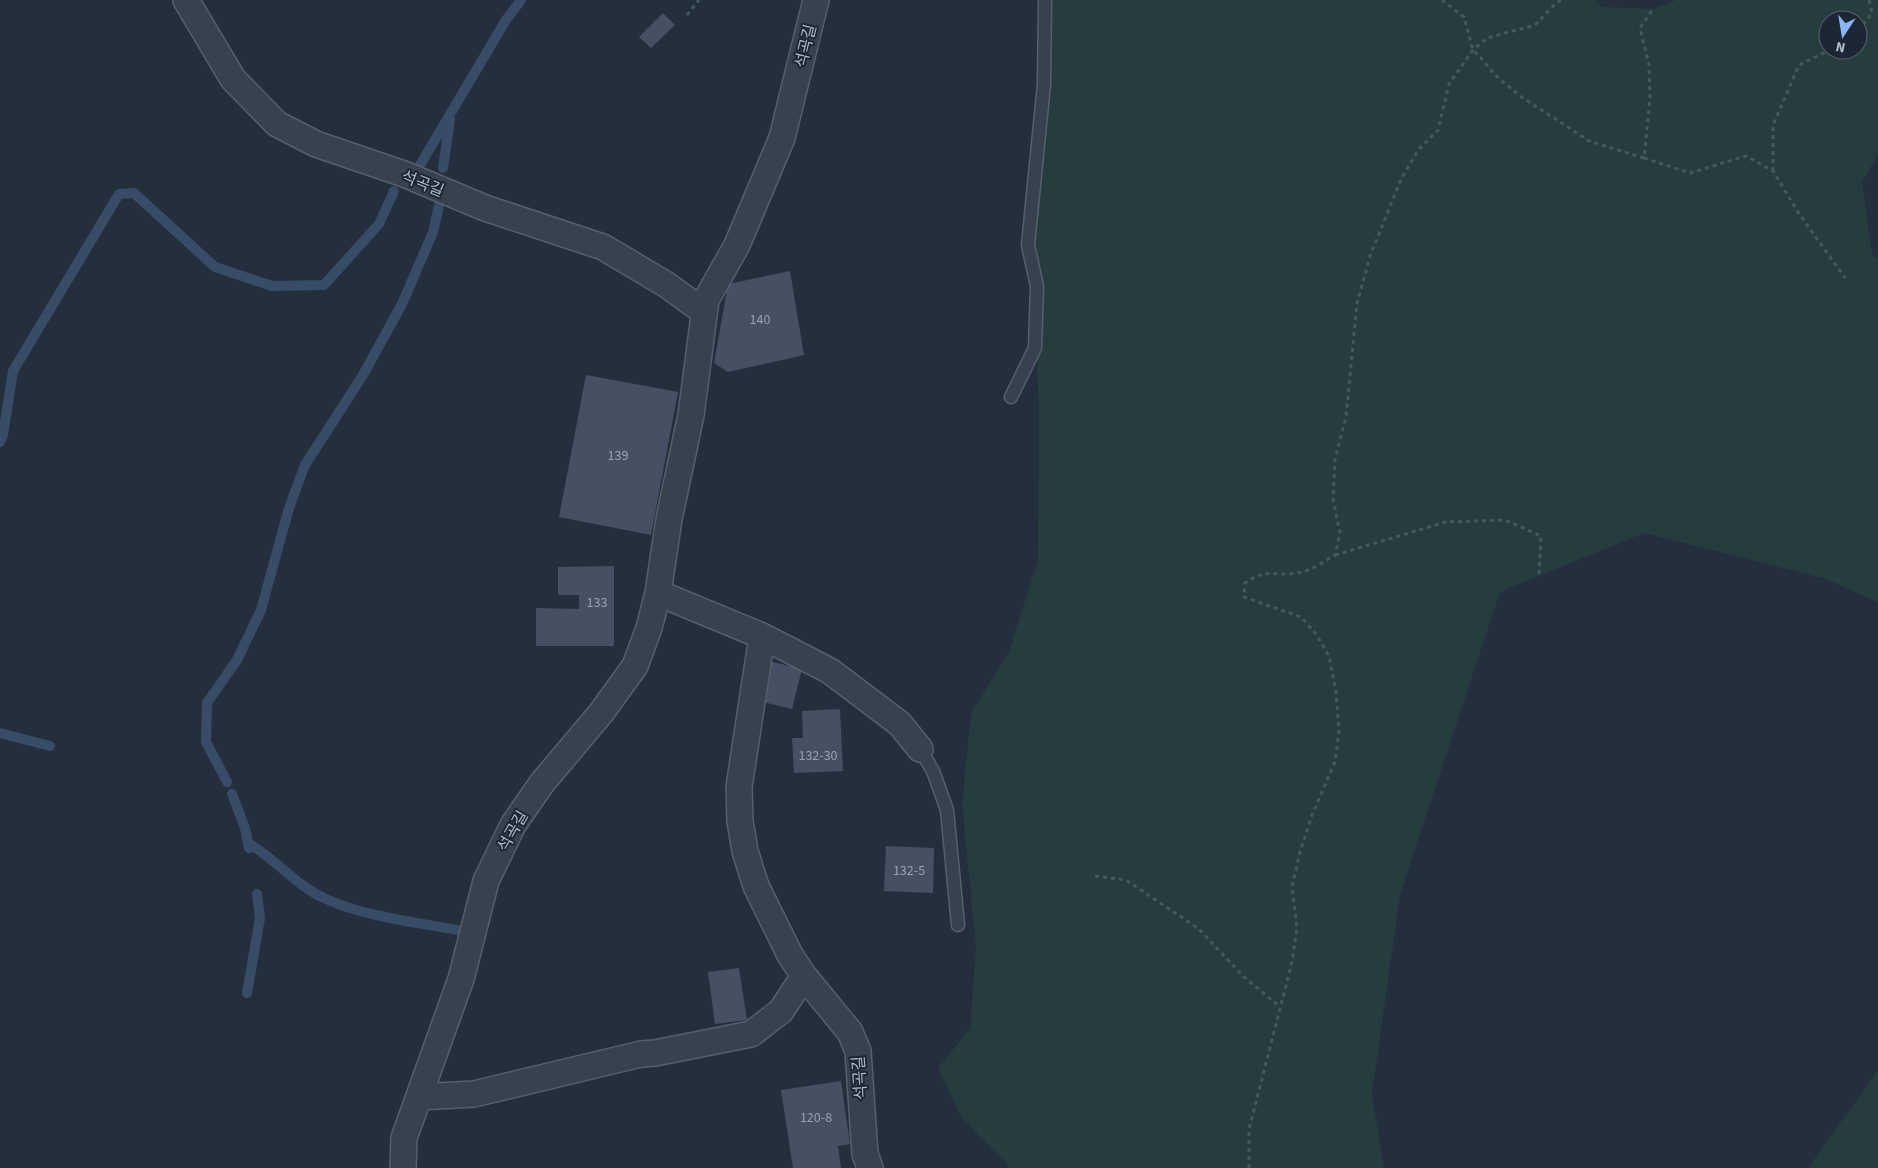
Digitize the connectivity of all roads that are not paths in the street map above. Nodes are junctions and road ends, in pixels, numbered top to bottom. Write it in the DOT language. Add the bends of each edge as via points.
graph roads {
  1 [pos="186,0"];
  2 [pos="816,0"];
  3 [pos="1045,0"];
  4 [pos="704,312"];
  5 [pos="1011,397"];
  6 [pos="658,593"];
  7 [pos="762,636"];
  8 [pos="920,749"];
  9 [pos="958,925"];
  10 [pos="804,976"];
  11 [pos="418,1097"];
  12 [pos="404,1168"];
  13 [pos="870,1168"];
  1 -- 4 [label="street, 석곡길" via="233,80 277,124 316,144 404,174 485,208 603,247 667,284"];
  2 -- 4 [label="street, 석곡길" via="782,138 737,245 706,300"];
  3 -- 5 [label="lane" via="1044,84 1028,245 1037,286 1035,348"];
  4 -- 6 [label="street, 석곡길" via="690,414"];
  6 -- 7 [label="street"];
  6 -- 11 [label="street, 석곡길" via="635,666 601,713 542,783 513,825 486,881 461,979"];
  7 -- 8 [label="street" via="830,672 900,724"];
  7 -- 10 [label="street, 석곡길" via="739,787 740,821 756,886 786,948"];
  8 -- 9 [label="lane" via="933,771 947,810"];
  10 -- 11 [label="street" via="781,1012 751,1034 641,1054 474,1094"];
  10 -- 13 [label="street, 석곡길" via="850,1032 858,1051 865,1154"];
  11 -- 12 [label="street, 석곡길" via="404,1138"];
}
